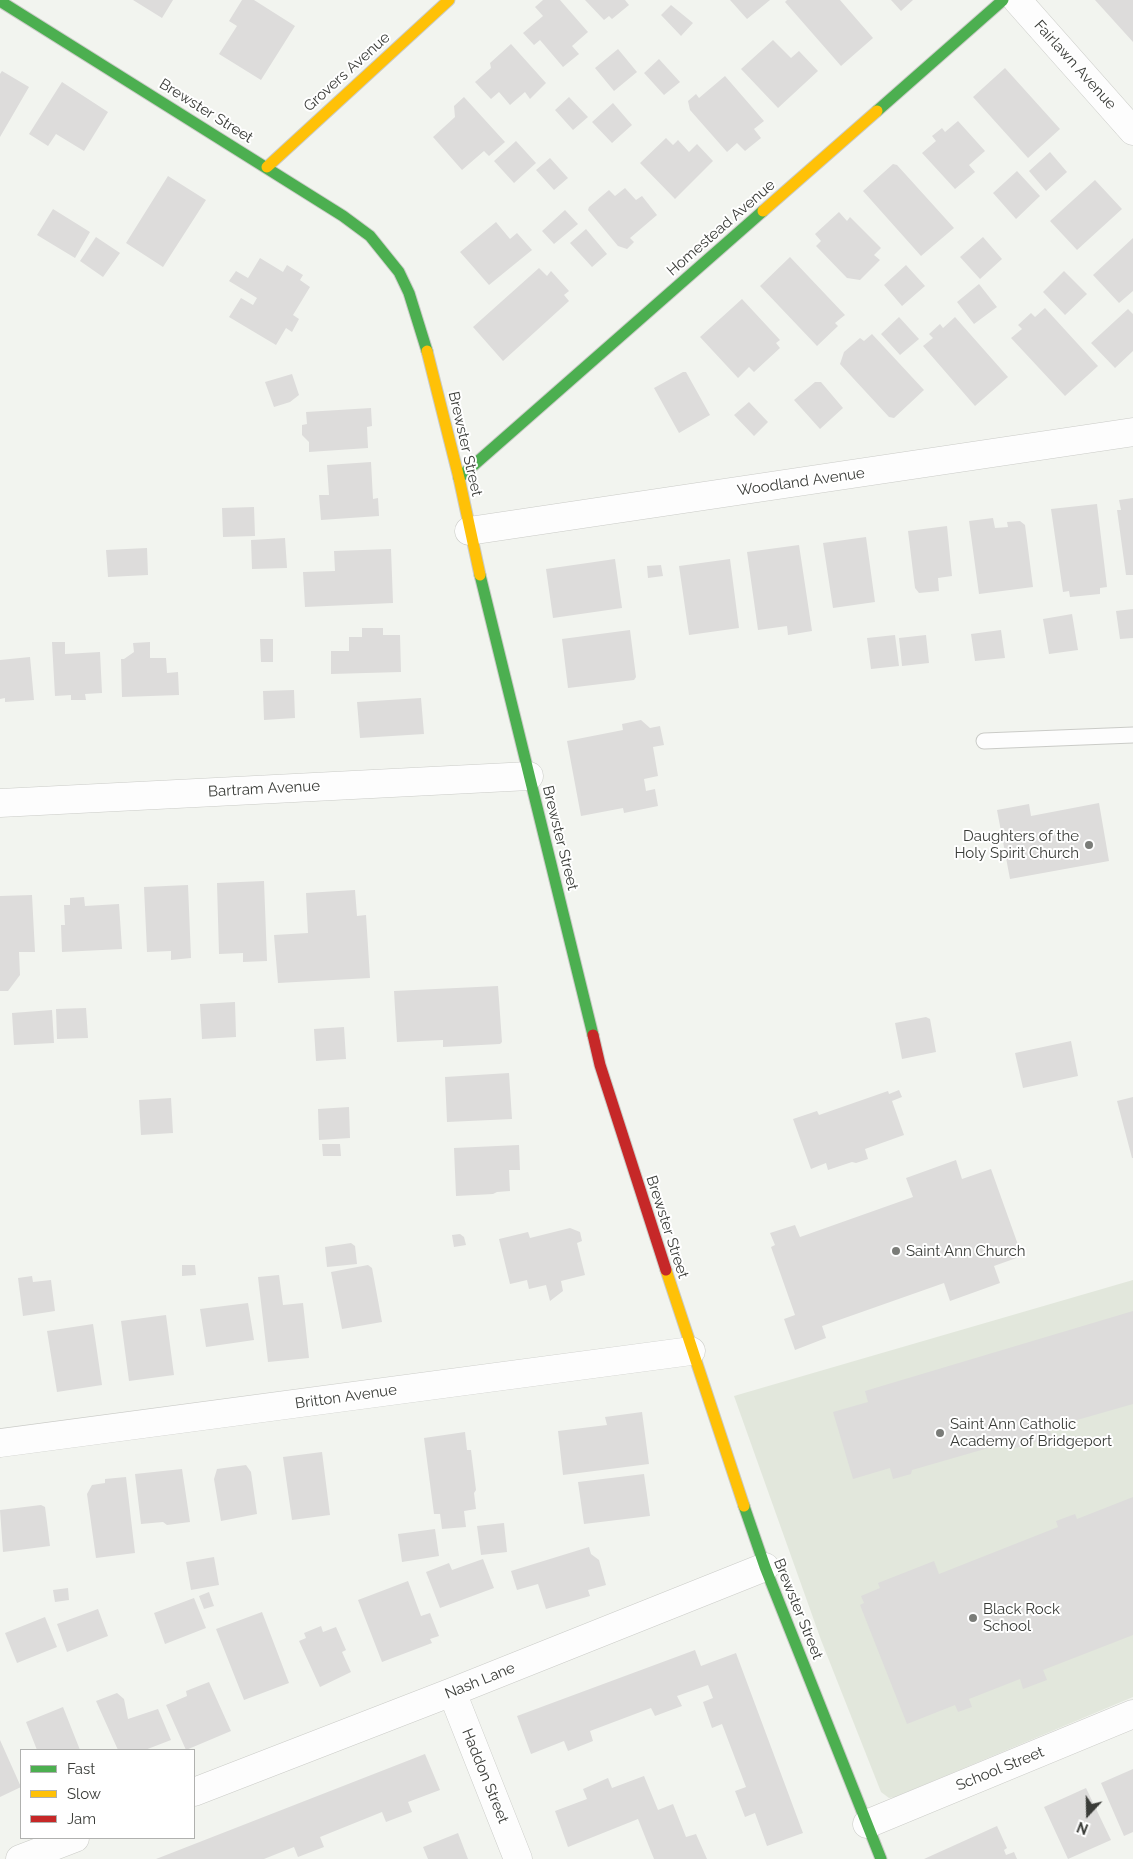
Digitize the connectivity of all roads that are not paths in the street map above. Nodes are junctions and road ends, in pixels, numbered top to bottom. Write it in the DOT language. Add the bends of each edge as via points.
graph roads {
  1 [pos="449,0"];
  2 [pos="1003,0"];
  3 [pos="1017,0"];
  4 [pos="0,1"];
  5 [pos="1133,131"];
  6 [pos="267,167"];
  7 [pos="1133,432"];
  8 [pos="459,478"];
  9 [pos="469,532"];
  10 [pos="1133,735"];
  11 [pos="984,741"];
  12 [pos="529,776"];
  13 [pos="0,803"];
  14 [pos="691,1351"];
  15 [pos="0,1443"];
  16 [pos="765,1567"];
  17 [pos="452,1692"];
  18 [pos="1133,1714"];
  19 [pos="195,1792"];
  20 [pos="867,1824"];
  21 [pos="72,1839"];
  22 [pos="20,1859"];
  23 [pos="518,1859"];
  24 [pos="881,1859"];
  1 -- 6 [label="street, Grovers Avenue"];
  2 -- 8 [label="street, Homestead Avenue"];
  3 -- 5 [label="street, Fairlawn Avenue"];
  4 -- 6 [label="street, Brewster Street"];
  6 -- 8 [label="street, Brewster Street" via="370,236 399,272 422,332"];
  7 -- 9 [label="street, Woodland Avenue"];
  8 -- 9 [label="street, Brewster Street"];
  9 -- 12 [label="street, Brewster Street"];
  10 -- 11 [label="lane"];
  12 -- 13 [label="street, Bartram Avenue"];
  12 -- 14 [label="street, Brewster Street" via="600,1065"];
  14 -- 15 [label="street, Britton Avenue"];
  14 -- 16 [label="street, Brewster Street"];
  16 -- 17 [label="street, Nash Lane"];
  16 -- 20 [label="street, Brewster Street"];
  17 -- 19 [label="street, Nash Lane"];
  17 -- 23 [label="street, Haddon Street"];
  18 -- 20 [label="street, School Street"];
  20 -- 24 [label="street, Brewster Street"];
  21 -- 22 [label="street"];
}
